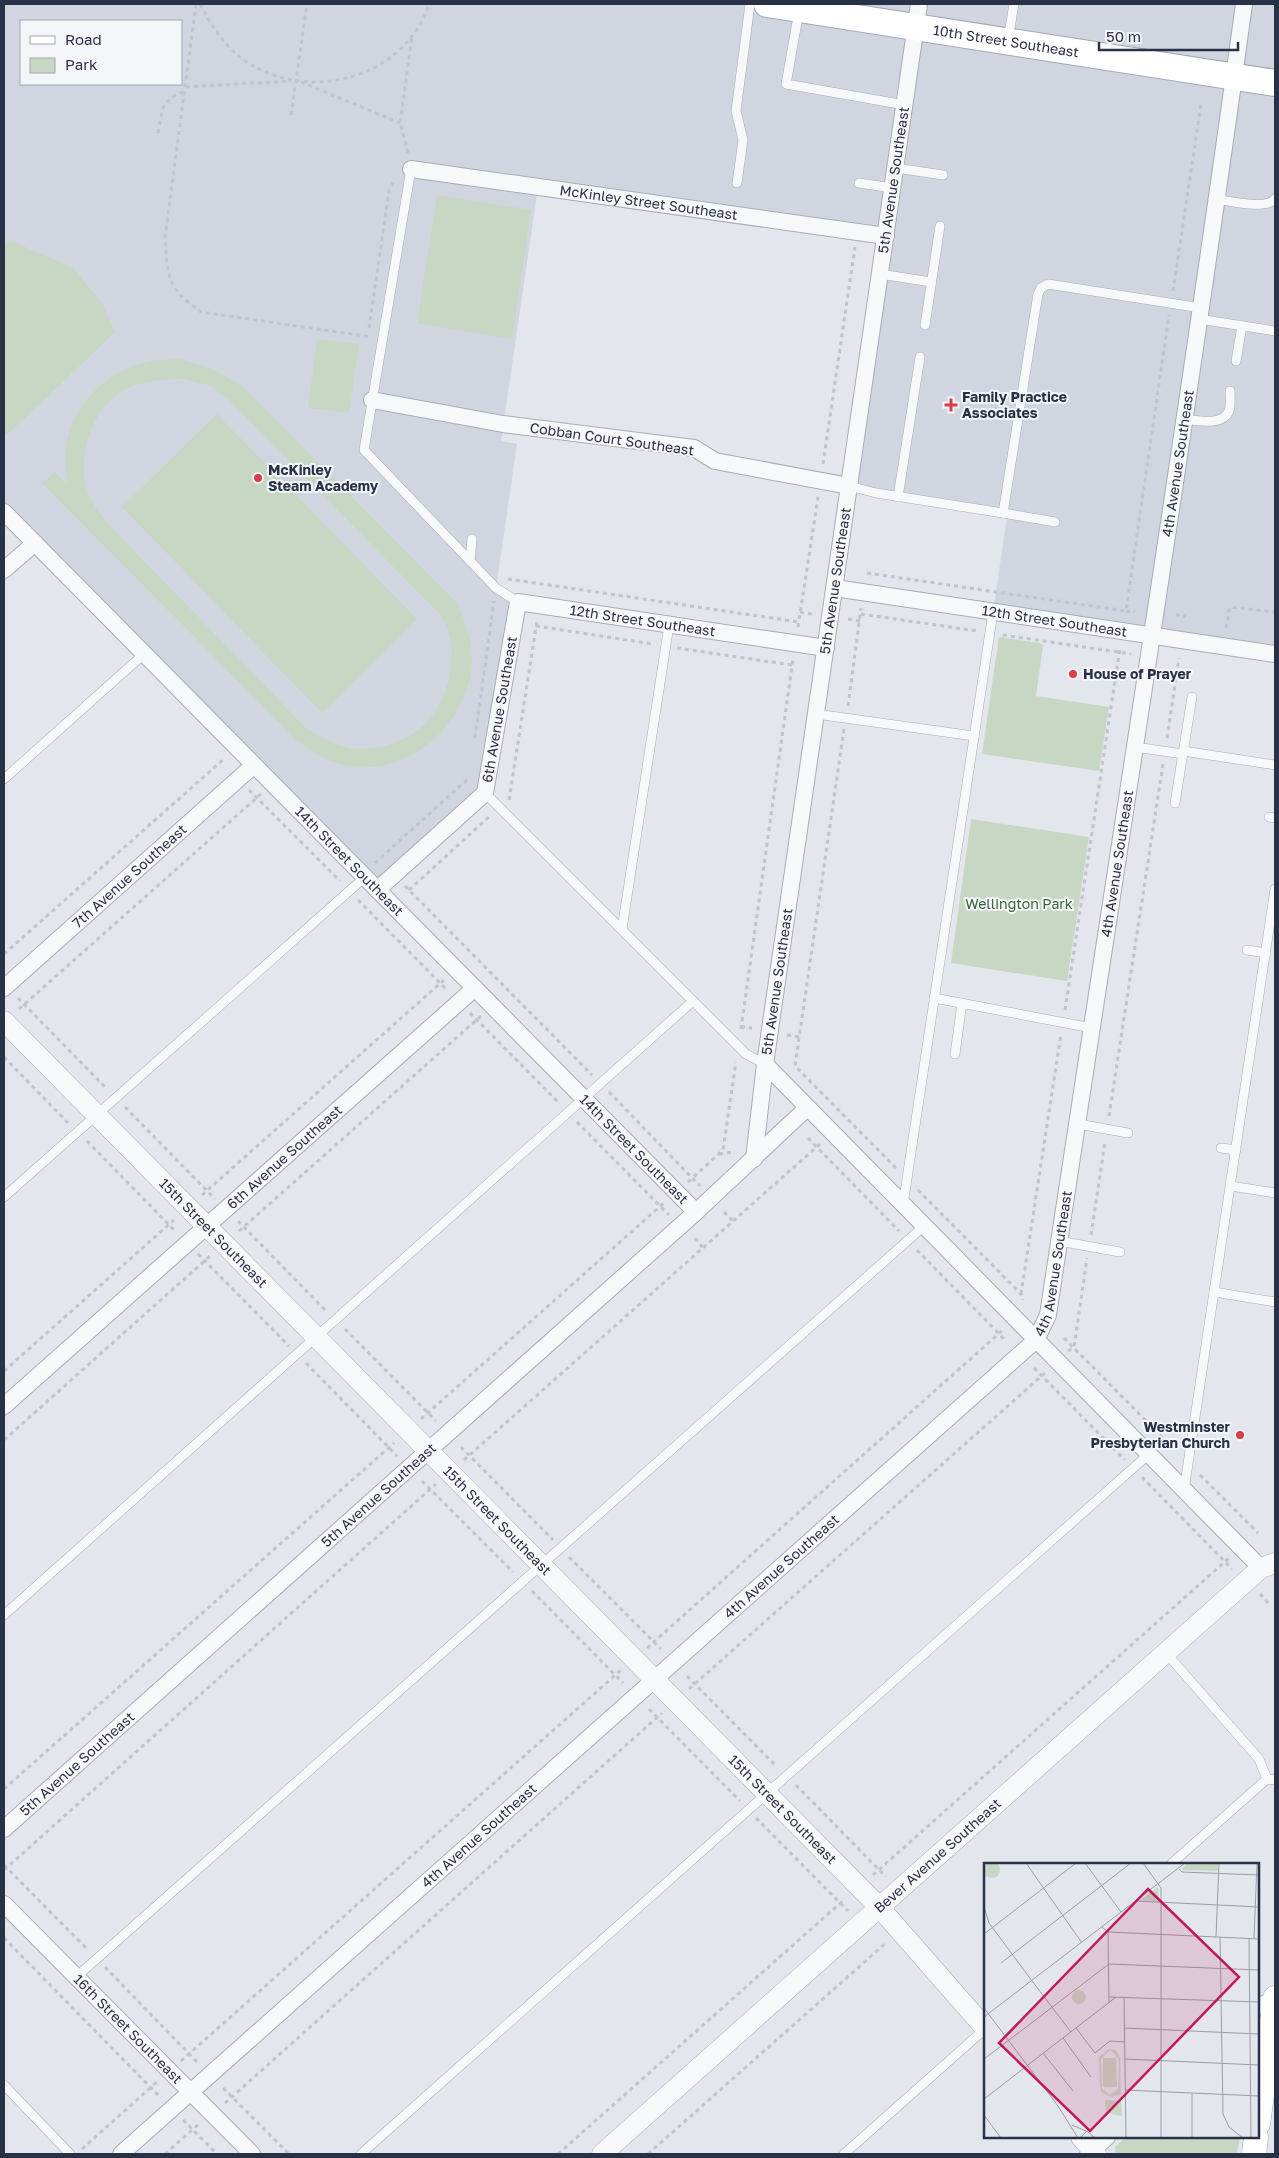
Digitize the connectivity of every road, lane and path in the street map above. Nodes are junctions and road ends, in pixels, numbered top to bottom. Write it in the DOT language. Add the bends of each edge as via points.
graph roads {
  1 [pos="198,4"];
  2 [pos="307,4"];
  3 [pos="429,4"];
  4 [pos="750,4"];
  5 [pos="767,4"];
  6 [pos="1014,4"];
  7 [pos="1244,4"];
  8 [pos="799,8"];
  9 [pos="917,15"];
  10 [pos="412,35"];
  11 [pos="1008,40"];
  12 [pos="1234,76"];
  13 [pos="297,81"];
  14 [pos="1275,83"];
  15 [pos="186,89"];
  16 [pos="1201,104"];
  17 [pos="905,105"];
  18 [pos="291,115"];
  19 [pos="400,123"];
  20 [pos="158,133"];
  21 [pos="410,166"];
  22 [pos="896,168"];
  23 [pos="943,175"];
  24 [pos="737,182"];
  25 [pos="858,183"];
  26 [pos="892,188"];
  27 [pos="1275,198"];
  28 [pos="1215,199"];
  29 [pos="940,226"];
  30 [pos="886,236"];
  31 [pos="855,244"];
  32 [pos="880,274"];
  33 [pos="932,282"];
  34 [pos="1171,303"];
  35 [pos="1200,314"];
  36 [pos="925,325"];
  37 [pos="1242,326"];
  38 [pos="1275,331"];
  39 [pos="368,337"];
  40 [pos="382,339"];
  41 [pos="366,346"];
  42 [pos="920,357"];
  43 [pos="1236,361"];
  44 [pos="1230,391"];
  45 [pos="372,400"];
  46 [pos="1184,419"];
  47 [pos="820,481"];
  48 [pos="849,486"];
  49 [pos="898,497"];
  50 [pos="4,512"];
  51 [pos="1003,513"];
  52 [pos="1055,522"];
  53 [pos="472,539"];
  54 [pos="35,543"];
  55 [pos="470,561"];
  56 [pos="4,570"];
  57 [pos="866,572"];
  58 [pos="507,579"];
  59 [pos="835,588"];
  60 [pos="487,594"];
  61 [pos="518,602"];
  62 [pos="800,612"];
  63 [pos="993,612"];
  64 [pos="1275,612"];
  65 [pos="812,614"];
  66 [pos="860,614"];
  67 [pos="1176,615"];
  68 [pos="848,619"];
  69 [pos="860,621"];
  70 [pos="799,622"];
  71 [pos="1182,622"];
  72 [pos="670,625"];
  73 [pos="1226,628"];
  74 [pos="798,630"];
  75 [pos="1153,636"];
  76 [pos="1120,645"];
  77 [pos="826,648"];
  78 [pos="144,654"];
  79 [pos="1275,654"];
  80 [pos="794,657"];
  81 [pos="1179,658"];
  82 [pos="1192,697"];
  83 [pos="816,714"];
  84 [pos="846,719"];
  85 [pos="974,736"];
  86 [pos="1135,747"];
  87 [pos="474,748"];
  88 [pos="1165,752"];
  89 [pos="1183,752"];
  90 [pos="227,756"];
  91 [pos="254,765"];
  92 [pos="1275,766"];
  93 [pos="471,767"];
  94 [pos="4,779"];
  95 [pos="263,792"];
  96 [pos="485,793"];
  97 [pos="1175,803"];
  98 [pos="369,871"];
  99 [pos="403,884"];
  100 [pos="1275,889"];
  101 [pos="377,890"];
  102 [pos="622,929"];
  103 [pos="1247,950"];
  104 [pos="1266,953"];
  105 [pos="4,954"];
  106 [pos="447,978"];
  107 [pos="4,988"];
  108 [pos="475,988"];
  109 [pos="934,998"];
  110 [pos="692,1002"];
  111 [pos="962,1003"];
  112 [pos="482,1015"];
  113 [pos="9,1017"];
  114 [pos="1063,1022"];
  115 [pos="741,1027"];
  116 [pos="752,1028"];
  117 [pos="1092,1028"];
  118 [pos="787,1035"];
  119 [pos="800,1037"];
  120 [pos="738,1046"];
  121 [pos="955,1054"];
  122 [pos="4,1057"];
  123 [pos="764,1064"];
  124 [pos="795,1066"];
  125 [pos="601,1084"];
  126 [pos="584,1099"];
  127 [pos="807,1108"];
  128 [pos="96,1115"];
  129 [pos="1078,1124"];
  130 [pos="1107,1129"];
  131 [pos="77,1132"];
  132 [pos="1128,1133"];
  133 [pos="822,1142"];
  134 [pos="1221,1148"];
  135 [pos="1236,1150"];
  136 [pos="733,1152"];
  137 [pos="721,1153"];
  138 [pos="754,1159"];
  139 [pos="692,1178"];
  140 [pos="687,1182"];
  141 [pos="700,1186"];
  142 [pos="1231,1186"];
  143 [pos="1275,1193"];
  144 [pos="4,1197"];
  145 [pos="198,1199"];
  146 [pos="667,1200"];
  147 [pos="903,1206"];
  148 [pos="696,1212"];
  149 [pos="724,1212"];
  150 [pos="178,1216"];
  151 [pos="733,1221"];
  152 [pos="169,1224"];
  153 [pos="206,1226"];
  154 [pos="923,1227"];
  155 [pos="178,1233"];
  156 [pos="234,1235"];
  157 [pos="694,1238"];
  158 [pos="1059,1241"];
  159 [pos="1089,1247"];
  160 [pos="703,1248"];
  161 [pos="1120,1252"];
  162 [pos="214,1253"];
  163 [pos="1214,1292"];
  164 [pos="1023,1300"];
  165 [pos="1275,1302"];
  166 [pos="1005,1328"];
  167 [pos="315,1337"];
  168 [pos="1064,1338"];
  169 [pos="1036,1340"];
  170 [pos="1074,1347"];
  171 [pos="1047,1370"];
  172 [pos="4,1371"];
  173 [pos="4,1406"];
  174 [pos="419,1421"];
  175 [pos="398,1439"];
  176 [pos="4,1440"];
  177 [pos="428,1452"];
  178 [pos="1149,1454"];
  179 [pos="1188,1463"];
  180 [pos="460,1464"];
  181 [pos="440,1481"];
  182 [pos="1184,1490"];
  183 [pos="1258,1533"];
  184 [pos="1231,1556"];
  185 [pos="541,1565"];
  186 [pos="1268,1565"];
  187 [pos="1260,1594"];
  188 [pos="1268,1603"];
  189 [pos="4,1615"];
  190 [pos="645,1649"];
  191 [pos="1166,1653"];
  192 [pos="624,1668"];
  193 [pos="654,1679"];
  194 [pos="687,1692"];
  195 [pos="666,1709"];
  196 [pos="1271,1779"];
  197 [pos="4,1789"];
  198 [pos="768,1795"];
  199 [pos="4,1829"];
  200 [pos="1172,1863"];
  201 [pos="4,1870"];
  202 [pos="870,1877"];
  203 [pos="849,1896"];
  204 [pos="4,1904"];
  205 [pos="880,1908"];
  206 [pos="4,1938"];
  207 [pos="889,1939"];
  208 [pos="75,1978"];
  209 [pos="1275,1999"];
  210 [pos="1259,2006"];
  211 [pos="984,2028"];
  212 [pos="984,2030"];
  213 [pos="180,2061"];
  214 [pos="160,2079"];
  215 [pos="4,2085"];
  216 [pos="151,2087"];
  217 [pos="224,2088"];
  218 [pos="191,2092"];
  219 [pos="232,2096"];
  220 [pos="162,2098"];
  221 [pos="224,2103"];
  222 [pos="1259,2117"];
  223 [pos="183,2119"];
  224 [pos="202,2122"];
  225 [pos="193,2130"];
  226 [pos="1256,2138"];
  227 [pos="70,2154"];
  228 [pos="76,2154"];
  229 [pos="121,2154"];
  230 [pos="165,2154"];
  231 [pos="217,2154"];
  232 [pos="252,2154"];
  233 [pos="289,2154"];
  234 [pos="361,2154"];
  235 [pos="558,2154"];
  236 [pos="602,2154"];
  237 [pos="648,2154"];
  238 [pos="844,2154"];
  239 [pos="1254,2154"];
  1 -- 13 [label="path" via="234,52 260,70"];
  1 -- 15 [label="path"];
  2 -- 13 [label="path"];
  3 -- 10 [label="path" via="418,30"];
  4 -- 24 [label="lane" via="736,111 743,140"];
  5 -- 8 [label="main road, 10th Street Southeast"];
  6 -- 11 [label="lane"];
  7 -- 12 [label="street, 4th Avenue Southeast"];
  8 -- 9 [label="main road, 10th Street Southeast"];
  8 -- 17 [label="lane" via="786,84"];
  9 -- 11 [label="main road, 10th Street Southeast"];
  9 -- 17 [label="street, 5th Avenue Southeast"];
  10 -- 13 [label="path" via="376,67 348,79"];
  10 -- 19 [label="path"];
  11 -- 12 [label="main road, 10th Street Southeast"];
  12 -- 14 [label="main road, 10th Street Southeast"];
  12 -- 28 [label="street, 4th Avenue Southeast"];
  13 -- 15 [label="path"];
  13 -- 18 [label="path"];
  13 -- 19 [label="path"];
  15 -- 20 [label="path" via="164,102"];
  15 -- 39 [label="path" via="165,237 172,286 201,312"];
  16 -- 34 [label="path"];
  17 -- 22 [label="street, 5th Avenue Southeast"];
  19 -- 21 [label="path"];
  21 -- 30 [label="street, McKinley Street Southeast"];
  21 -- 39 [label="path" via="398,174 390,190"];
  21 -- 40 [label="lane"];
  22 -- 23 [label="lane"];
  22 -- 26 [label="street, 5th Avenue Southeast"];
  25 -- 26 [label="lane"];
  26 -- 30 [label="street, 5th Avenue Southeast"];
  27 -- 28 [label="lane" via="1262,205"];
  28 -- 35 [label="street, 4th Avenue Southeast"];
  29 -- 33 [label="lane"];
  30 -- 32 [label="street, 5th Avenue Southeast"];
  31 -- 47 [label="path"];
  32 -- 33 [label="lane"];
  32 -- 48 [label="street, 5th Avenue Southeast"];
  33 -- 36 [label="lane"];
  34 -- 35 [label="lane"];
  34 -- 51 [label="lane" via="1048,284 1042,288 1038,294"];
  34 -- 57 [label="path" via="1126,611"];
  35 -- 37 [label="lane"];
  35 -- 46 [label="street, 4th Avenue Southeast"];
  37 -- 38 [label="lane"];
  37 -- 43 [label="lane"];
  39 -- 40 [label="path"];
  39 -- 41 [label="path"];
  40 -- 45 [label="lane"];
  42 -- 49 [label="lane"];
  44 -- 46 [label="lane" via="1229,411 1223,418 1215,421"];
  45 -- 47 [label="street, Cobban Court Southeast" via="503,424 694,448 715,461"];
  45 -- 55 [label="lane" via="364,450"];
  46 -- 75 [label="street, 4th Avenue Southeast"];
  47 -- 48 [label="street, Cobban Court Southeast"];
  47 -- 62 [label="path"];
  48 -- 49 [label="lane"];
  48 -- 59 [label="street, 5th Avenue Southeast"];
  49 -- 51 [label="lane"];
  50 -- 54 [label="street, 14th Street Southeast"];
  51 -- 52 [label="lane"];
  53 -- 55 [label="lane"];
  54 -- 56 [label="street"];
  54 -- 78 [label="street, 14th Street Southeast"];
  55 -- 61 [label="lane" via="496,588"];
  58 -- 70 [label="path"];
  59 -- 63 [label="street, 12th Street Southeast"];
  59 -- 77 [label="street, 5th Avenue Southeast"];
  60 -- 87 [label="path" via="494,601"];
  61 -- 72 [label="street, 12th Street Southeast"];
  61 -- 96 [label="street, 6th Avenue Southeast"];
  62 -- 65 [label="path"];
  62 -- 70 [label="path"];
  63 -- 75 [label="street, 12th Street Southeast"];
  63 -- 85 [label="lane"];
  64 -- 73 [label="path" via="1230,607"];
  66 -- 69 [label="path"];
  67 -- 71 [label="path" via="1185,615"];
  68 -- 69 [label="path"];
  69 -- 84 [label="path"];
  70 -- 74 [label="path"];
  72 -- 77 [label="street, 12th Street Southeast"];
  72 -- 102 [label="lane"];
  75 -- 79 [label="street, 12th Street Southeast"];
  75 -- 86 [label="street, 4th Avenue Southeast"];
  76 -- 114 [label="path"];
  77 -- 83 [label="street, 5th Avenue Southeast"];
  78 -- 91 [label="street, 14th Street Southeast"];
  78 -- 94 [label="lane"];
  80 -- 115 [label="path"];
  81 -- 88 [label="path"];
  82 -- 89 [label="lane"];
  83 -- 84 [label="lane"];
  83 -- 123 [label="street, 5th Avenue Southeast"];
  84 -- 85 [label="lane"];
  84 -- 119 [label="path"];
  85 -- 109 [label="lane"];
  86 -- 88 [label="lane"];
  86 -- 117 [label="street, 4th Avenue Southeast"];
  88 -- 89 [label="lane"];
  88 -- 130 [label="path"];
  89 -- 92 [label="lane"];
  89 -- 97 [label="lane"];
  90 -- 105 [label="path"];
  91 -- 98 [label="street, 14th Street Southeast"];
  91 -- 107 [label="street, 7th Avenue Southeast"];
  93 -- 98 [label="path" via="470,777"];
  95 -- 113 [label="path"];
  96 -- 101 [label="street, 6th Avenue Southeast"];
  96 -- 102 [label="lane"];
  98 -- 101 [label="street, 14th Street Southeast"];
  98 -- 128 [label="lane"];
  99 -- 125 [label="path"];
  100 -- 104 [label="lane"];
  101 -- 108 [label="street, 14th Street Southeast"];
  102 -- 110 [label="lane"];
  103 -- 104 [label="lane"];
  104 -- 135 [label="lane"];
  106 -- 145 [label="path"];
  108 -- 126 [label="street, 14th Street Southeast"];
  108 -- 153 [label="street, 6th Avenue Southeast"];
  109 -- 111 [label="lane"];
  109 -- 147 [label="lane"];
  110 -- 120 [label="lane"];
  110 -- 125 [label="lane"];
  111 -- 114 [label="lane"];
  111 -- 121 [label="lane"];
  112 -- 156 [label="path"];
  113 -- 128 [label="street, 15th Street Southeast"];
  114 -- 117 [label="lane"];
  114 -- 164 [label="path" via="1021,1294"];
  115 -- 116 [label="path"];
  115 -- 120 [label="path"];
  117 -- 129 [label="street, 4th Avenue Southeast"];
  118 -- 119 [label="path"];
  119 -- 124 [label="path"];
  120 -- 123 [label="lane"];
  120 -- 137 [label="path"];
  122 -- 131 [label="path"];
  123 -- 127 [label="street"];
  123 -- 138 [label="street, 5th Avenue Southeast"];
  125 -- 126 [label="lane"];
  125 -- 139 [label="path"];
  126 -- 148 [label="street, 14th Street Southeast"];
  126 -- 167 [label="lane"];
  127 -- 138 [label="street, 5th Avenue Southeast"];
  127 -- 147 [label="street"];
  128 -- 131 [label="lane"];
  128 -- 153 [label="street, 15th Street Southeast"];
  129 -- 130 [label="lane"];
  129 -- 158 [label="street, 4th Avenue Southeast"];
  130 -- 132 [label="lane"];
  130 -- 159 [label="path"];
  131 -- 144 [label="lane"];
  131 -- 152 [label="path"];
  133 -- 151 [label="path"];
  134 -- 135 [label="lane"];
  135 -- 142 [label="lane"];
  136 -- 137 [label="path"];
  137 -- 139 [label="path"];
  138 -- 148 [label="street, 5th Avenue Southeast"];
  139 -- 140 [label="path"];
  139 -- 141 [label="path"];
  142 -- 143 [label="lane"];
  142 -- 163 [label="lane"];
  146 -- 174 [label="path"];
  147 -- 154 [label="street"];
  148 -- 177 [label="street, 5th Avenue Southeast"];
  149 -- 151 [label="path"];
  150 -- 152 [label="path"];
  151 -- 160 [label="path"];
  152 -- 155 [label="path"];
  152 -- 172 [label="path"];
  153 -- 167 [label="street, 15th Street Southeast"];
  153 -- 173 [label="street, 6th Avenue Southeast"];
  154 -- 169 [label="street"];
  154 -- 185 [label="lane"];
  157 -- 160 [label="path"];
  158 -- 159 [label="lane"];
  158 -- 169 [label="street, 4th Avenue Southeast" via="1048,1315"];
  159 -- 161 [label="lane"];
  159 -- 170 [label="path"];
  160 -- 180 [label="path"];
  162 -- 176 [label="path"];
  163 -- 165 [label="lane"];
  163 -- 179 [label="lane" via="1190,1420"];
  166 -- 190 [label="path"];
  167 -- 177 [label="street, 15th Street Southeast"];
  167 -- 189 [label="lane"];
  168 -- 170 [label="path"];
  169 -- 178 [label="street"];
  169 -- 193 [label="street, 4th Avenue Southeast"];
  170 -- 179 [label="path"];
  171 -- 194 [label="path"];
  175 -- 197 [label="path"];
  177 -- 185 [label="street, 15th Street Southeast"];
  177 -- 199 [label="street, 5th Avenue Southeast"];
  178 -- 182 [label="street"];
  178 -- 198 [label="lane"];
  179 -- 182 [label="lane"];
  179 -- 183 [label="path"];
  181 -- 201 [label="path"];
  182 -- 186 [label="street"];
  184 -- 202 [label="path"];
  185 -- 193 [label="street, 15th Street Southeast"];
  185 -- 208 [label="lane"];
  186 -- 191 [label="street, Bever Avenue Southeast"];
  187 -- 188 [label="path"];
  191 -- 196 [label="lane" via="1259,1759"];
  191 -- 205 [label="street, Bever Avenue Southeast"];
  192 -- 213 [label="path"];
  193 -- 198 [label="street, 15th Street Southeast"];
  193 -- 218 [label="street, 4th Avenue Southeast"];
  195 -- 219 [label="path"];
  196 -- 200 [label="lane"];
  198 -- 205 [label="street, 15th Street Southeast"];
  198 -- 234 [label="lane"];
  203 -- 235 [label="path"];
  204 -- 208 [label="street, 16th Street Southeast"];
  205 -- 211 [label="street, 15th Street Southeast"];
  205 -- 236 [label="street, Bever Avenue Southeast"];
  206 -- 216 [label="path"];
  207 -- 237 [label="path"];
  208 -- 218 [label="street, 16th Street Southeast"];
  209 -- 210 [label="street"];
  209 -- 222 [label="main road"];
  212 -- 238 [label="lane"];
  214 -- 216 [label="path"];
  215 -- 227 [label="lane"];
  216 -- 220 [label="path"];
  216 -- 228 [label="path"];
  217 -- 219 [label="path"];
  218 -- 229 [label="street, 4th Avenue Southeast"];
  218 -- 232 [label="street, 16th Street Southeast"];
  219 -- 221 [label="path"];
  219 -- 233 [label="path"];
  223 -- 225 [label="path"];
  224 -- 225 [label="path"];
  225 -- 230 [label="path"];
  225 -- 231 [label="path"];
  226 -- 239 [label="main road"];
}
